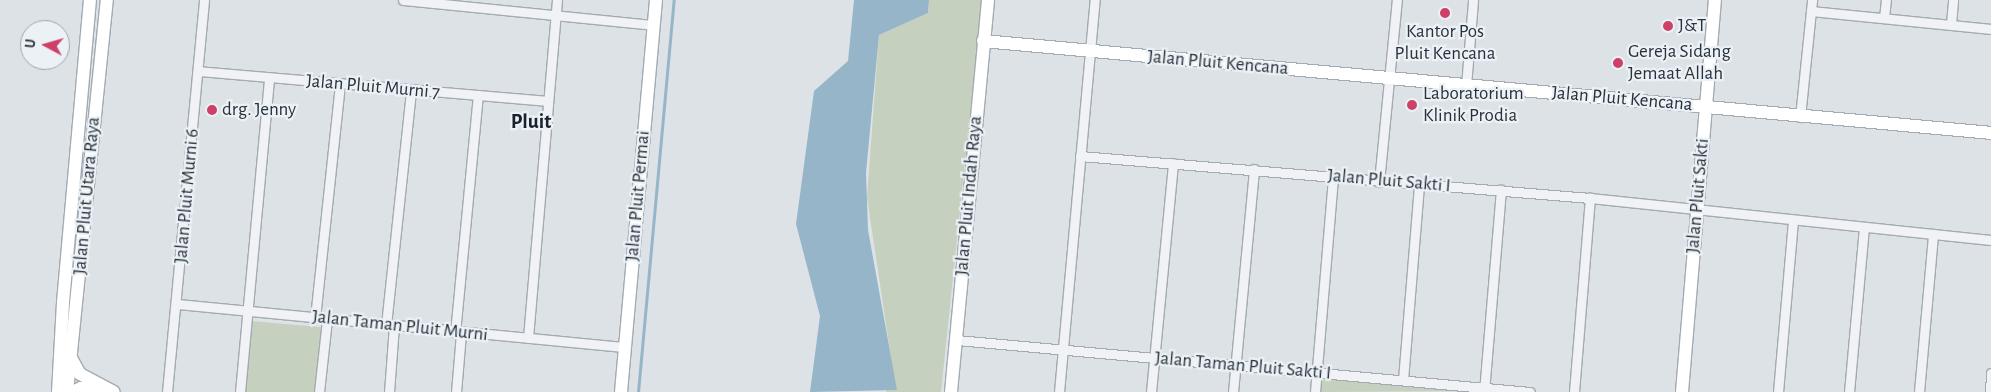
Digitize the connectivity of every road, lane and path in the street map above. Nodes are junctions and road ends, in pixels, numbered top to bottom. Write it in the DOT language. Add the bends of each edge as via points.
graph roads {
  1 [pos="90,0"];
  2 [pos="107,0"];
  3 [pos="204,0"];
  4 [pos="403,0"];
  5 [pos="557,0"];
  6 [pos="656,0"];
  7 [pos="988,0"];
  8 [pos="1095,0"];
  9 [pos="1397,0"];
  10 [pos="1473,0"];
  11 [pos="1714,0"];
  12 [pos="1812,0"];
  13 [pos="1886,0"];
  14 [pos="1953,0"];
  15 [pos="1811,11"];
  16 [pos="556,15"];
  17 [pos="1884,18"];
  18 [pos="1951,24"];
  19 [pos="653,25"];
  20 [pos="1991,29"];
  21 [pos="984,41"];
  22 [pos="1090,51"];
  23 [pos="198,71"];
  24 [pos="269,78"];
  25 [pos="1389,78"];
  26 [pos="340,85"];
  27 [pos="1466,86"];
  28 [pos="411,91"];
  29 [pos="478,96"];
  30 [pos="547,102"];
  31 [pos="1706,106"];
  32 [pos="79,111"];
  33 [pos="95,113"];
  34 [pos="1800,117"];
  35 [pos="1991,133"];
  36 [pos="1080,156"];
  37 [pos="1173,163"];
  38 [pos="1254,169"];
  39 [pos="1333,177"];
  40 [pos="1379,182"];
  41 [pos="1420,184"];
  42 [pos="1501,190"];
  43 [pos="1590,198"];
  44 [pos="1697,211"];
  45 [pos="1793,221"];
  46 [pos="1864,228"];
  47 [pos="1933,234"];
  48 [pos="1991,240"];
  49 [pos="177,304"];
  50 [pos="248,312"];
  51 [pos="315,318"];
  52 [pos="327,319"];
  53 [pos="390,325"];
  54 [pos="458,333"];
  55 [pos="528,338"];
  56 [pos="956,340"];
  57 [pos="624,347"];
  58 [pos="1063,349"];
  59 [pos="71,358"];
  60 [pos="1153,358"];
  61 [pos="1236,365"];
  62 [pos="1316,372"];
  63 [pos="1991,373"];
  64 [pos="1403,380"];
  65 [pos="1484,390"];
  66 [pos="58,392"];
  67 [pos="67,392"];
  68 [pos="72,392"];
  69 [pos="113,392"];
  70 [pos="167,392"];
  71 [pos="240,392"];
  72 [pos="319,392"];
  73 [pos="389,392"];
  74 [pos="456,392"];
  75 [pos="621,392"];
  76 [pos="951,392"];
  77 [pos="1058,392"];
  78 [pos="1151,392"];
  79 [pos="1233,392"];
  80 [pos="1315,392"];
  81 [pos="1530,392"];
  82 [pos="1574,392"];
  83 [pos="1682,392"];
  84 [pos="1778,392"];
  85 [pos="1849,392"];
  86 [pos="1919,392"];
  87 [pos="1990,392"];
  1 -- 32 [label="street, Jalan Pluit Utara Raya"];
  2 -- 33 [label="street, Jalan Pluit Utara Raya"];
  3 -- 23 [label="street, Jalan Pluit Murni 6"];
  4 -- 16 [label="street"];
  5 -- 16 [label="street"];
  6 -- 19 [label="street, Jalan Pluit Permai"];
  7 -- 21 [label="street, Jalan Pluit Indah Raya"];
  8 -- 22 [label="street"];
  9 -- 25 [label="street"];
  10 -- 27 [label="street"];
  11 -- 31 [label="street, Jalan Pluit Sakti"];
  12 -- 15 [label="street"];
  13 -- 17 [label="street"];
  14 -- 18 [label="street"];
  15 -- 17 [label="street"];
  15 -- 34 [label="street"];
  16 -- 19 [label="street"];
  16 -- 30 [label="street"];
  17 -- 18 [label="street"];
  18 -- 20 [label="street"];
  19 -- 57 [label="street, Jalan Pluit Permai"];
  21 -- 22 [label="street, Jalan Pluit Kencana"];
  21 -- 56 [label="street, Jalan Pluit Indah Raya"];
  22 -- 25 [label="street, Jalan Pluit Kencana"];
  22 -- 36 [label="street"];
  23 -- 24 [label="street, Jalan Pluit Murni 7"];
  23 -- 49 [label="street, Jalan Pluit Murni 6"];
  24 -- 26 [label="street, Jalan Pluit Murni 7"];
  24 -- 50 [label="street"];
  25 -- 27 [label="street, Jalan Pluit Kencana"];
  25 -- 40 [label="street"];
  26 -- 28 [label="street, Jalan Pluit Murni 7"];
  26 -- 51 [label="street"];
  27 -- 31 [label="street, Jalan Pluit Kencana"];
  28 -- 29 [label="street, Jalan Pluit Murni 7"];
  28 -- 53 [label="street"];
  29 -- 30 [label="street, Jalan Pluit Murni 7"];
  29 -- 54 [label="street"];
  30 -- 55 [label="street"];
  31 -- 34 [label="street, Jalan Pluit Kencana"];
  31 -- 44 [label="street, Jalan Pluit Sakti"];
  32 -- 33 [label="street"];
  32 -- 66 [label="street, Jalan Pluit Utara Raya"];
  33 -- 59 [label="street, Jalan Pluit Utara Raya"];
  34 -- 35 [label="street, Jalan Pluit Kencana"];
  36 -- 37 [label="street, Jalan Pluit Sakti I"];
  36 -- 58 [label="street"];
  37 -- 38 [label="street, Jalan Pluit Sakti I"];
  37 -- 60 [label="street"];
  38 -- 39 [label="street, Jalan Pluit Sakti I"];
  38 -- 61 [label="street"];
  39 -- 40 [label="street, Jalan Pluit Sakti I"];
  39 -- 62 [label="street"];
  40 -- 41 [label="street, Jalan Pluit Sakti I"];
  41 -- 42 [label="street, Jalan Pluit Sakti I"];
  41 -- 64 [label="street"];
  42 -- 43 [label="street, Jalan Pluit Sakti I"];
  42 -- 65 [label="street"];
  43 -- 44 [label="street, Jalan Pluit Sakti I"];
  43 -- 82 [label="street"];
  44 -- 45 [label="street, Jalan Pluit Sakti I"];
  44 -- 83 [label="street, Jalan Pluit Sakti"];
  45 -- 46 [label="street, Jalan Pluit Sakti I"];
  45 -- 84 [label="street"];
  46 -- 47 [label="street, Jalan Pluit Sakti I"];
  46 -- 85 [label="street"];
  47 -- 48 [label="street, Jalan Pluit Sakti I"];
  47 -- 86 [label="street"];
  49 -- 50 [label="street, Jalan Taman Pluit Murni"];
  49 -- 70 [label="street, Jalan Pluit Murni 6"];
  50 -- 51 [label="street, Jalan Taman Pluit Murni"];
  50 -- 71 [label="street"];
  51 -- 52 [label="street, Jalan Taman Pluit Murni"];
  52 -- 53 [label="street, Jalan Taman Pluit Murni"];
  52 -- 72 [label="street"];
  53 -- 54 [label="street, Jalan Taman Pluit Murni"];
  53 -- 73 [label="street"];
  54 -- 55 [label="street, Jalan Taman Pluit Murni"];
  54 -- 74 [label="street"];
  55 -- 57 [label="street, Jalan Taman Pluit Murni"];
  56 -- 58 [label="street, Jalan Taman Pluit Sakti I"];
  56 -- 76 [label="street, Jalan Pluit Indah Raya"];
  57 -- 75 [label="street, Jalan Pluit Permai"];
  58 -- 60 [label="street, Jalan Taman Pluit Sakti I"];
  58 -- 77 [label="street"];
  59 -- 67 [label="street, Jalan Pluit Utara Raya"];
  59 -- 69 [label="street" via="80,374"];
  60 -- 61 [label="street, Jalan Taman Pluit Sakti I"];
  60 -- 78 [label="street"];
  61 -- 62 [label="street, Jalan Taman Pluit Sakti I"];
  61 -- 79 [label="street"];
  62 -- 64 [label="street, Jalan Taman Pluit Sakti I"];
  62 -- 80 [label="street"];
  63 -- 87 [label="street"];
  64 -- 65 [label="street, Jalan Taman Pluit Sakti I"];
  65 -- 81 [label="street, Jalan Taman Pluit Sakti I"];
  68 -- 69 [label="street" via="81,388"];
}
